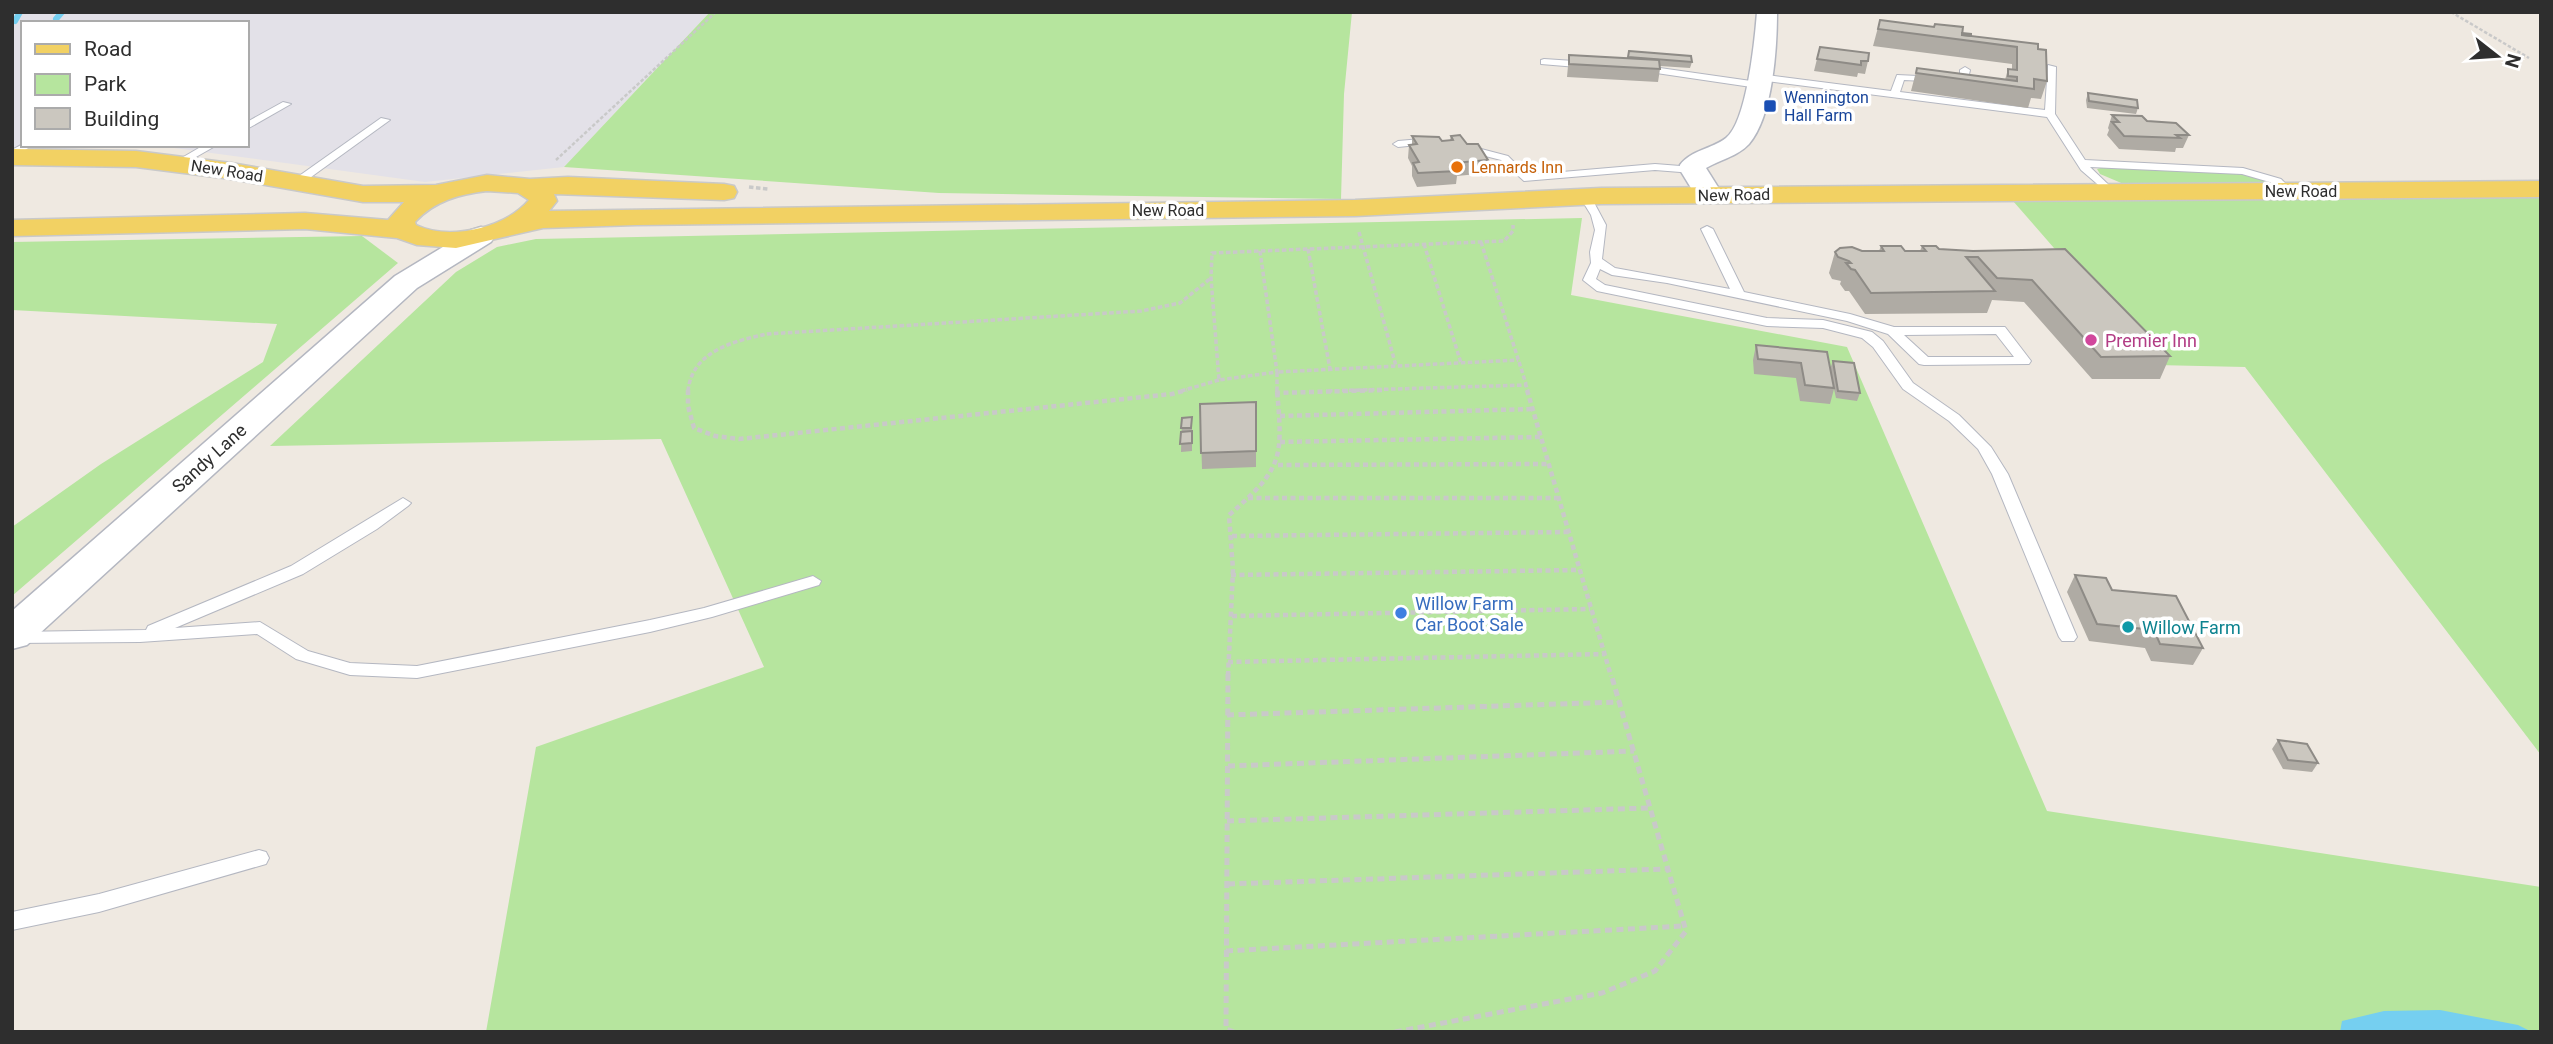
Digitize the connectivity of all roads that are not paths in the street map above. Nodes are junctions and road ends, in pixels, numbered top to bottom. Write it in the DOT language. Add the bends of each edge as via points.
graph roads {
  1 [pos="1767,12"];
  2 [pos="1544,62"];
  3 [pos="1599,66"];
  4 [pos="1626,67"];
  5 [pos="2051,68"];
  6 [pos="1965,70"];
  7 [pos="1759,81"];
  8 [pos="1895,93"];
  9 [pos="286,104"];
  10 [pos="2050,114"];
  11 [pos="385,120"];
  12 [pos="248,125"];
  13 [pos="1398,144"];
  14 [pos="208,147"];
  15 [pos="12,156"];
  16 [pos="178,163"];
  17 [pos="2081,163"];
  18 [pos="1693,170"];
  19 [pos="296,183"];
  20 [pos="522,185"];
  21 [pos="2541,189"];
  22 [pos="2287,191"];
  23 [pos="2110,192"];
  24 [pos="440,193"];
  25 [pos="1709,195"];
  26 [pos="1586,197"];
  27 [pos="928,212"];
  28 [pos="511,226"];
  29 [pos="12,228"];
  30 [pos="1707,229"];
  31 [pos="410,233"];
  32 [pos="481,236"];
  33 [pos="1597,264"];
  34 [pos="406,282"];
  35 [pos="1739,294"];
  36 [pos="1893,331"];
  37 [pos="403,503"];
  38 [pos="813,581"];
  39 [pos="140,636"];
  40 [pos="12,637"];
  41 [pos="2068,637"];
  42 [pos="259,858"];
  43 [pos="12,920"];
  1 -- 7 [label="main road"];
  2 -- 3 [label="lane"];
  4 -- 7 [label="lane"];
  5 -- 10 [label="lane"];
  6 -- 8 [label="lane" via="1964,81 1900,77"];
  7 -- 8 [label="lane"];
  7 -- 18 [label="main road" via="1740,139 1700,159"];
  8 -- 10 [label="lane"];
  9 -- 12 [label="lane"];
  10 -- 17 [label="lane"];
  11 -- 19 [label="lane"];
  13 -- 18 [label="lane" via="1433,141 1501,155 1516,163 1524,178 1655,166"];
  14 -- 16 [label="lane"];
  15 -- 16 [label="main road, New Road"];
  16 -- 19 [label="main road, New Road"];
  17 -- 22 [label="lane" via="2244,171 2277,181"];
  17 -- 23 [label="lane"];
  18 -- 25 [label="main road"];
  19 -- 24 [label="main road, New Road" via="363,194"];
  20 -- 24 [label="main road, New Road" via="477,184"];
  20 -- 27 [label="main road, New Road" via="818,197"];
  20 -- 28 [label="main road" via="540,193 542,201 538,209"];
  21 -- 22 [label="main road, New Road"];
  22 -- 23 [label="main road, New Road"];
  23 -- 25 [label="main road, New Road"];
  24 -- 31 [label="main road" via="407,211 401,221"];
  25 -- 26 [label="main road, New Road"];
  26 -- 27 [label="main road, New Road" via="1355,208"];
  26 -- 33 [label="lane" via="1602,232 1594,256"];
  27 -- 28 [label="main road, New Road" via="622,217"];
  28 -- 32 [label="main road"];
  29 -- 31 [label="main road" via="305,221"];
  30 -- 35 [label="lane"];
  31 -- 32 [label="main road" via="458,239"];
  31 -- 34 [label="main road, Sandy Lane" via="417,251"];
  32 -- 34 [label="main road, Sandy Lane"];
  33 -- 35 [label="lane" via="1612,271"];
  33 -- 41 [label="lane" via="1589,280 1601,288 1767,322 1843,327 1867,335 1908,386 1961,424 1984,447 2000,474"];
  34 -- 40 [label="main road, Sandy Lane"];
  35 -- 36 [label="lane"];
  36 -- 36 [label="lane" via="1924,361 2024,361 2000,330"];
  37 -- 39 [label="lane" via="297,570"];
  38 -- 39 [label="lane" via="650,626 416,672 349,668 302,655 260,628"];
  39 -- 40 [label="lane"];
  42 -- 43 [label="lane" via="146,891"];
}
